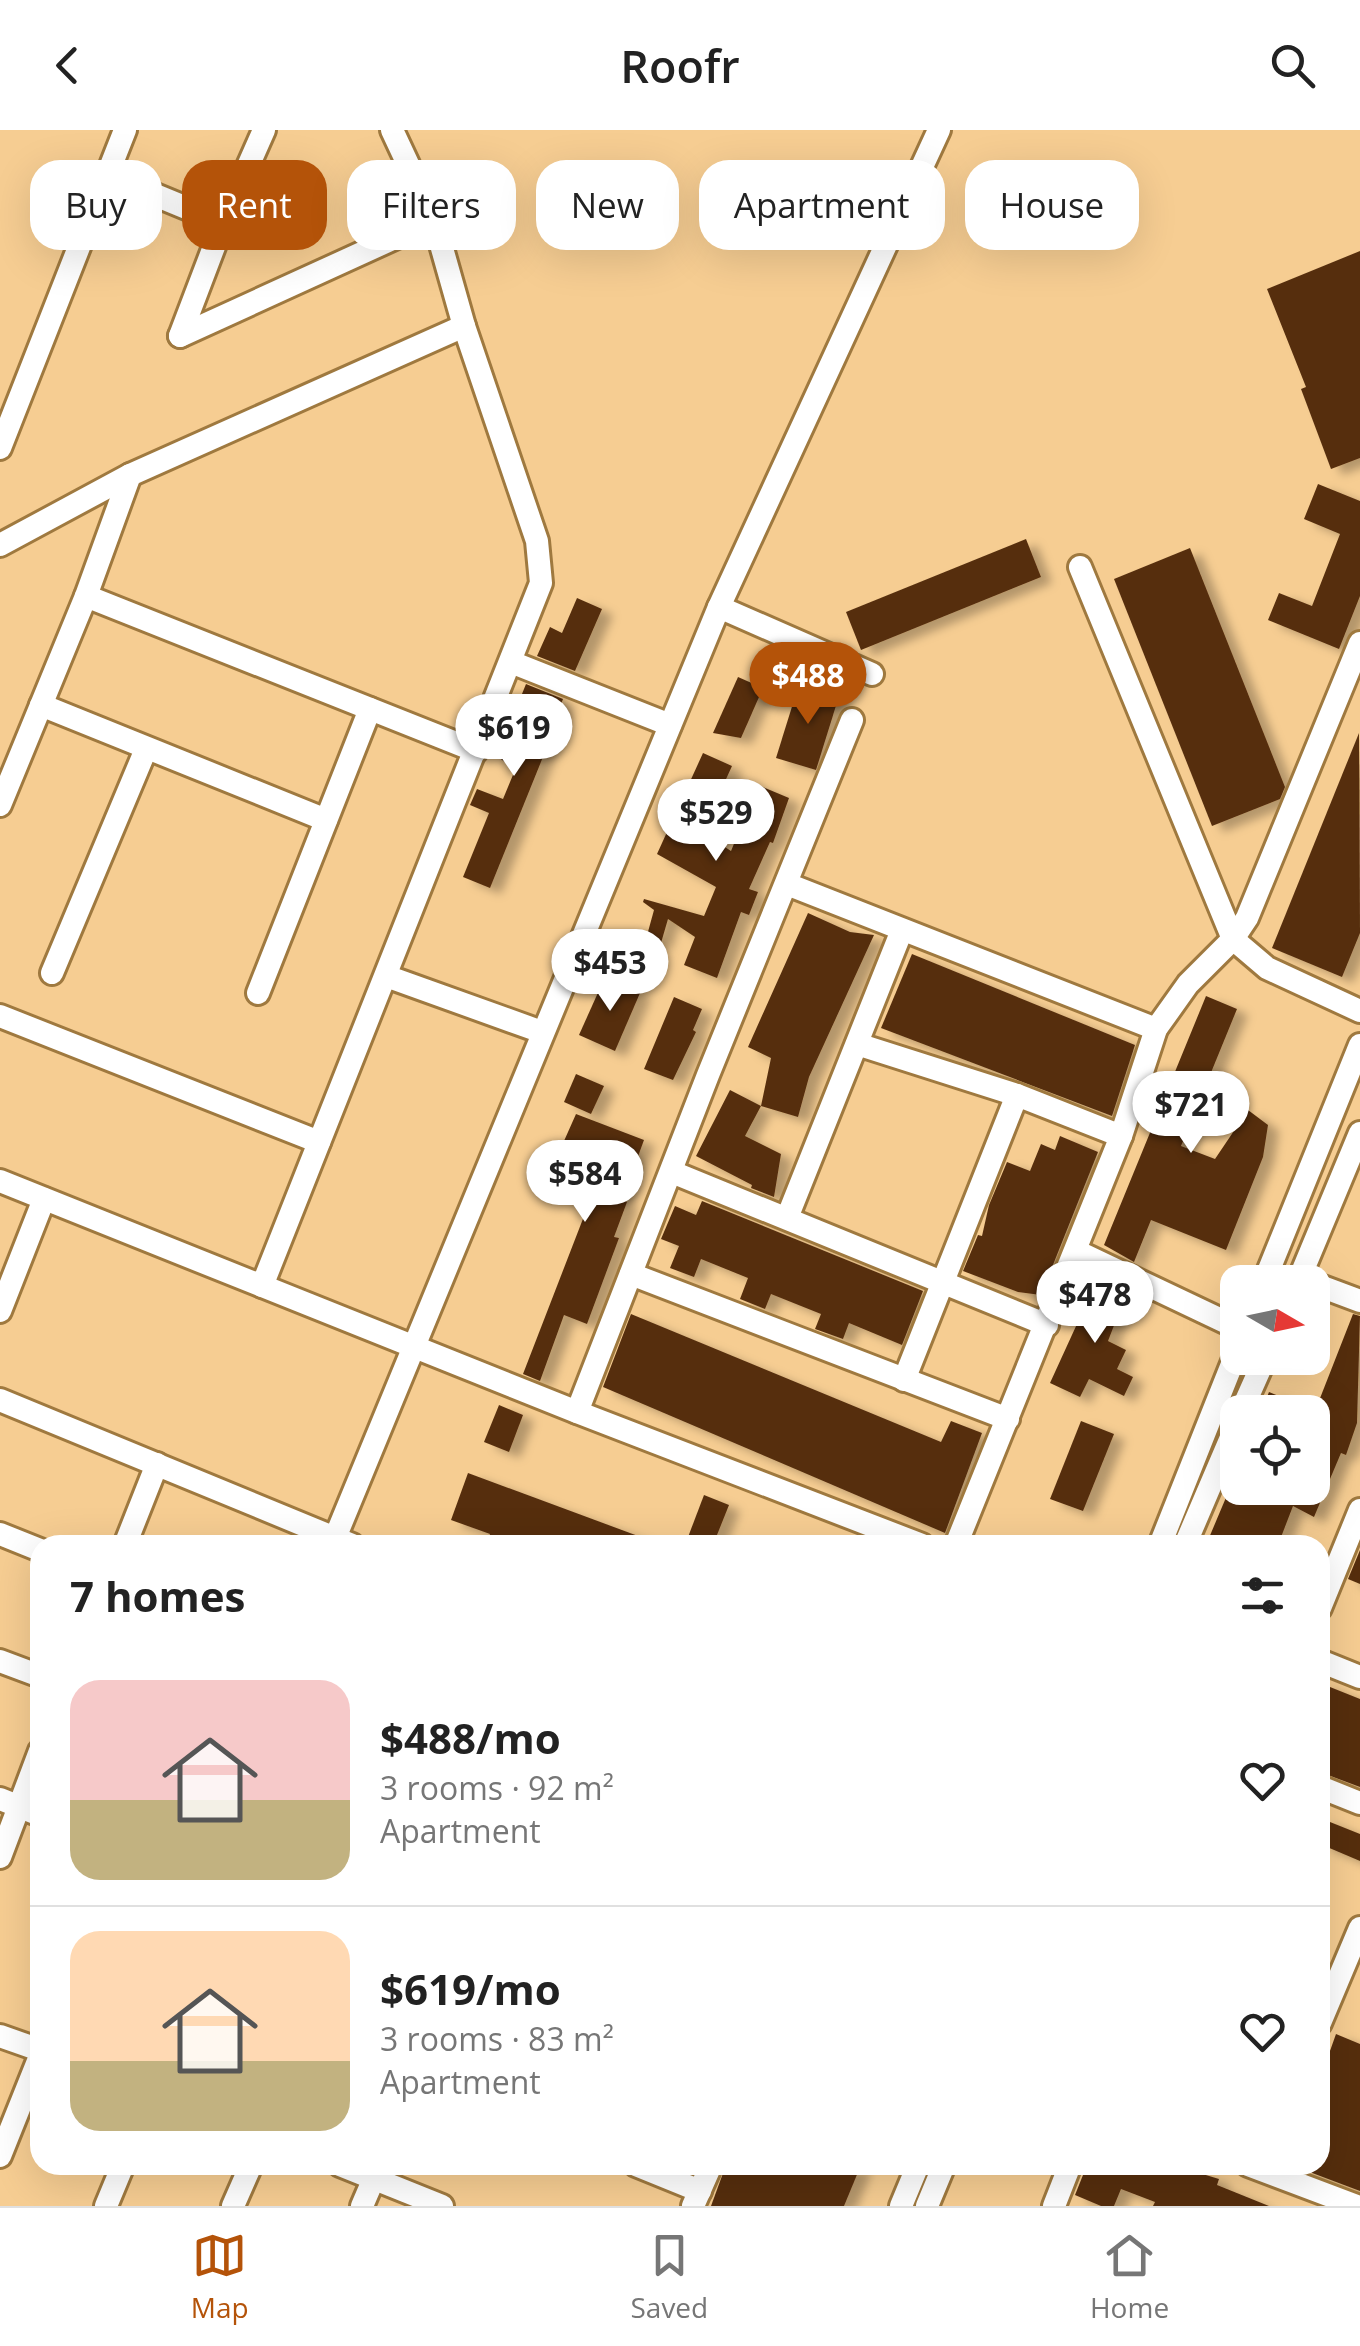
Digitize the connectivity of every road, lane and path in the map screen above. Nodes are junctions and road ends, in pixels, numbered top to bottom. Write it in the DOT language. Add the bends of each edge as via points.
graph roads {
  1 [pos="126,130"];
  2 [pos="264,130"];
  3 [pos="392,130"];
  4 [pos="938,130"];
  5 [pos="114,160"];
  6 [pos="250,160"];
  7 [pos="406,160"];
  8 [pos="79,250"];
  9 [pos="212,250"];
  10 [pos="368,250"];
  11 [pos="442,250"];
  12 [pos="464,326"];
  13 [pos="0,448"];
  14 [pos="130,475"];
  15 [pos="0,545"];
  16 [pos="1080,568"];
  17 [pos="86,596"];
  18 [pos="719,607"];
  19 [pos="1360,643"];
  20 [pos="511,662"];
  21 [pos="872,674"];
  22 [pos="41,705"];
  23 [pos="370,708"];
  24 [pos="852,720"];
  25 [pos="670,725"];
  26 [pos="146,749"];
  27 [pos="476,751"];
  28 [pos="0,805"];
  29 [pos="326,820"];
  30 [pos="787,884"];
  31 [pos="902,930"];
  32 [pos="1234,939"];
  33 [pos="52,973"];
  34 [pos="386,976"];
  35 [pos="258,994"];
  36 [pos="1360,1012"];
  37 [pos="0,1016"];
  38 [pos="1156,1029"];
  39 [pos="542,1032"];
  40 [pos="857,1044"];
  41 [pos="1360,1044"];
  42 [pos="1017,1095"];
  43 [pos="1360,1133"];
  44 [pos="1121,1136"];
  45 [pos="319,1142"];
  46 [pos="672,1172"];
  47 [pos="0,1182"];
  48 [pos="44,1199"];
  49 [pos="787,1218"];
  50 [pos="1076,1250"];
  51 [pos="1271,1265"];
  52 [pos="1311,1265"];
  53 [pos="631,1274"];
  54 [pos="942,1280"];
  55 [pos="262,1286"];
  56 [pos="1330,1291"];
  57 [pos="1360,1302"];
  58 [pos="0,1311"];
  59 [pos="1220,1319"];
  60 [pos="1047,1325"];
  61 [pos="416,1346"];
  62 [pos="1228,1375"];
  63 [pos="904,1380"];
  64 [pos="0,1400"];
  65 [pos="577,1412"];
  66 [pos="1008,1419"];
  67 [pos="1220,1463"];
  68 [pos="157,1464"];
  69 [pos="1360,1510"];
  70 [pos="0,1534"];
  71 [pos="129,1535"];
  72 [pos="329,1535"];
  73 [pos="346,1535"];
  74 [pos="896,1535"];
  75 [pos="960,1535"];
  76 [pos="1164,1535"];
  77 [pos="1189,1535"];
  78 [pos="30,1546"];
  79 [pos="1330,1584"];
  80 [pos="0,1661"];
  81 [pos="1330,1665"];
  82 [pos="30,1672"];
  83 [pos="1360,1677"];
  84 [pos="30,1778"];
  85 [pos="1330,1791"];
  86 [pos="1360,1802"];
  87 [pos="20,1806"];
  88 [pos="0,1858"];
  89 [pos="1360,1928"];
  90 [pos="1355,1955"];
  91 [pos="1330,2003"];
  92 [pos="0,2036"];
  93 [pos="30,2049"];
  94 [pos="30,2079"];
  95 [pos="0,2156"];
  96 [pos="119,2175"];
  97 [pos="247,2175"];
  98 [pos="366,2175"];
  99 [pos="654,2175"];
  100 [pos="914,2175"];
  101 [pos="940,2175"];
  102 [pos="1066,2175"];
  103 [pos="1279,2175"];
  104 [pos="374,2178"];
  105 [pos="697,2198"];
  106 [pos="106,2206"];
  107 [pos="233,2206"];
  108 [pos="362,2206"];
  109 [pos="442,2206"];
  110 [pos="901,2206"];
  111 [pos="926,2206"];
  112 [pos="1054,2206"];
  113 [pos="1356,2206"];
  1 -- 5 [label="street"];
  2 -- 6 [label="street"];
  3 -- 7 [label="street"];
  4 -- 18 [label="street"];
  8 -- 13 [label="street"];
  9 -- 10 [label="street" via="180,336"];
  11 -- 12 [label="street"];
  12 -- 14 [label="street"];
  12 -- 20 [label="street" via="542,570"];
  14 -- 15 [label="street"];
  14 -- 17 [label="street"];
  16 -- 32 [label="street"];
  17 -- 22 [label="street"];
  17 -- 23 [label="street"];
  18 -- 21 [label="street"];
  18 -- 25 [label="street"];
  19 -- 32 [label="street"];
  20 -- 25 [label="street"];
  20 -- 27 [label="street"];
  22 -- 26 [label="street"];
  22 -- 28 [label="street"];
  23 -- 27 [label="street"];
  23 -- 29 [label="street"];
  24 -- 30 [label="street"];
  25 -- 39 [label="street"];
  26 -- 29 [label="street"];
  26 -- 33 [label="street"];
  27 -- 34 [label="street"];
  29 -- 35 [label="street"];
  30 -- 31 [label="street"];
  30 -- 46 [label="street"];
  31 -- 38 [label="street"];
  31 -- 40 [label="street"];
  32 -- 36 [label="street" via="1267,968"];
  32 -- 38 [label="street" via="1188,984"];
  34 -- 39 [label="street"];
  34 -- 45 [label="street"];
  37 -- 45 [label="street"];
  38 -- 44 [label="street"];
  39 -- 61 [label="street"];
  40 -- 42 [label="street"];
  40 -- 49 [label="street"];
  41 -- 51 [label="street"];
  42 -- 44 [label="street"];
  42 -- 54 [label="street"];
  43 -- 52 [label="street"];
  44 -- 50 [label="street"];
  45 -- 55 [label="street"];
  46 -- 49 [label="street"];
  46 -- 53 [label="street"];
  47 -- 48 [label="street"];
  48 -- 55 [label="street"];
  48 -- 58 [label="street"];
  49 -- 54 [label="street"];
  50 -- 59 [label="street"];
  50 -- 60 [label="street"];
  53 -- 63 [label="street"];
  53 -- 65 [label="street"];
  54 -- 60 [label="street"];
  54 -- 63 [label="street"];
  55 -- 61 [label="street"];
  56 -- 57 [label="street"];
  60 -- 66 [label="street"];
  61 -- 65 [label="street"];
  61 -- 73 [label="street"];
  62 -- 76 [label="street"];
  63 -- 66 [label="street"];
  64 -- 68 [label="street"];
  65 -- 74 [label="street"];
  66 -- 75 [label="street"];
  67 -- 77 [label="street"];
  68 -- 71 [label="street"];
  68 -- 72 [label="street"];
  69 -- 79 [label="street"];
  70 -- 78 [label="street"];
  80 -- 82 [label="street"];
  81 -- 83 [label="street"];
  84 -- 87 [label="street"];
  85 -- 86 [label="street"];
  87 -- 88 [label="street"];
  89 -- 90 [label="street"];
  90 -- 91 [label="street"];
  92 -- 93 [label="street"];
  94 -- 95 [label="street"];
  96 -- 106 [label="street"];
  97 -- 107 [label="street"];
  98 -- 104 [label="street"];
  99 -- 105 [label="street"];
  100 -- 110 [label="street"];
  101 -- 111 [label="street"];
  102 -- 112 [label="street"];
  103 -- 113 [label="street"];
  104 -- 108 [label="street"];
  104 -- 109 [label="street"];
}
